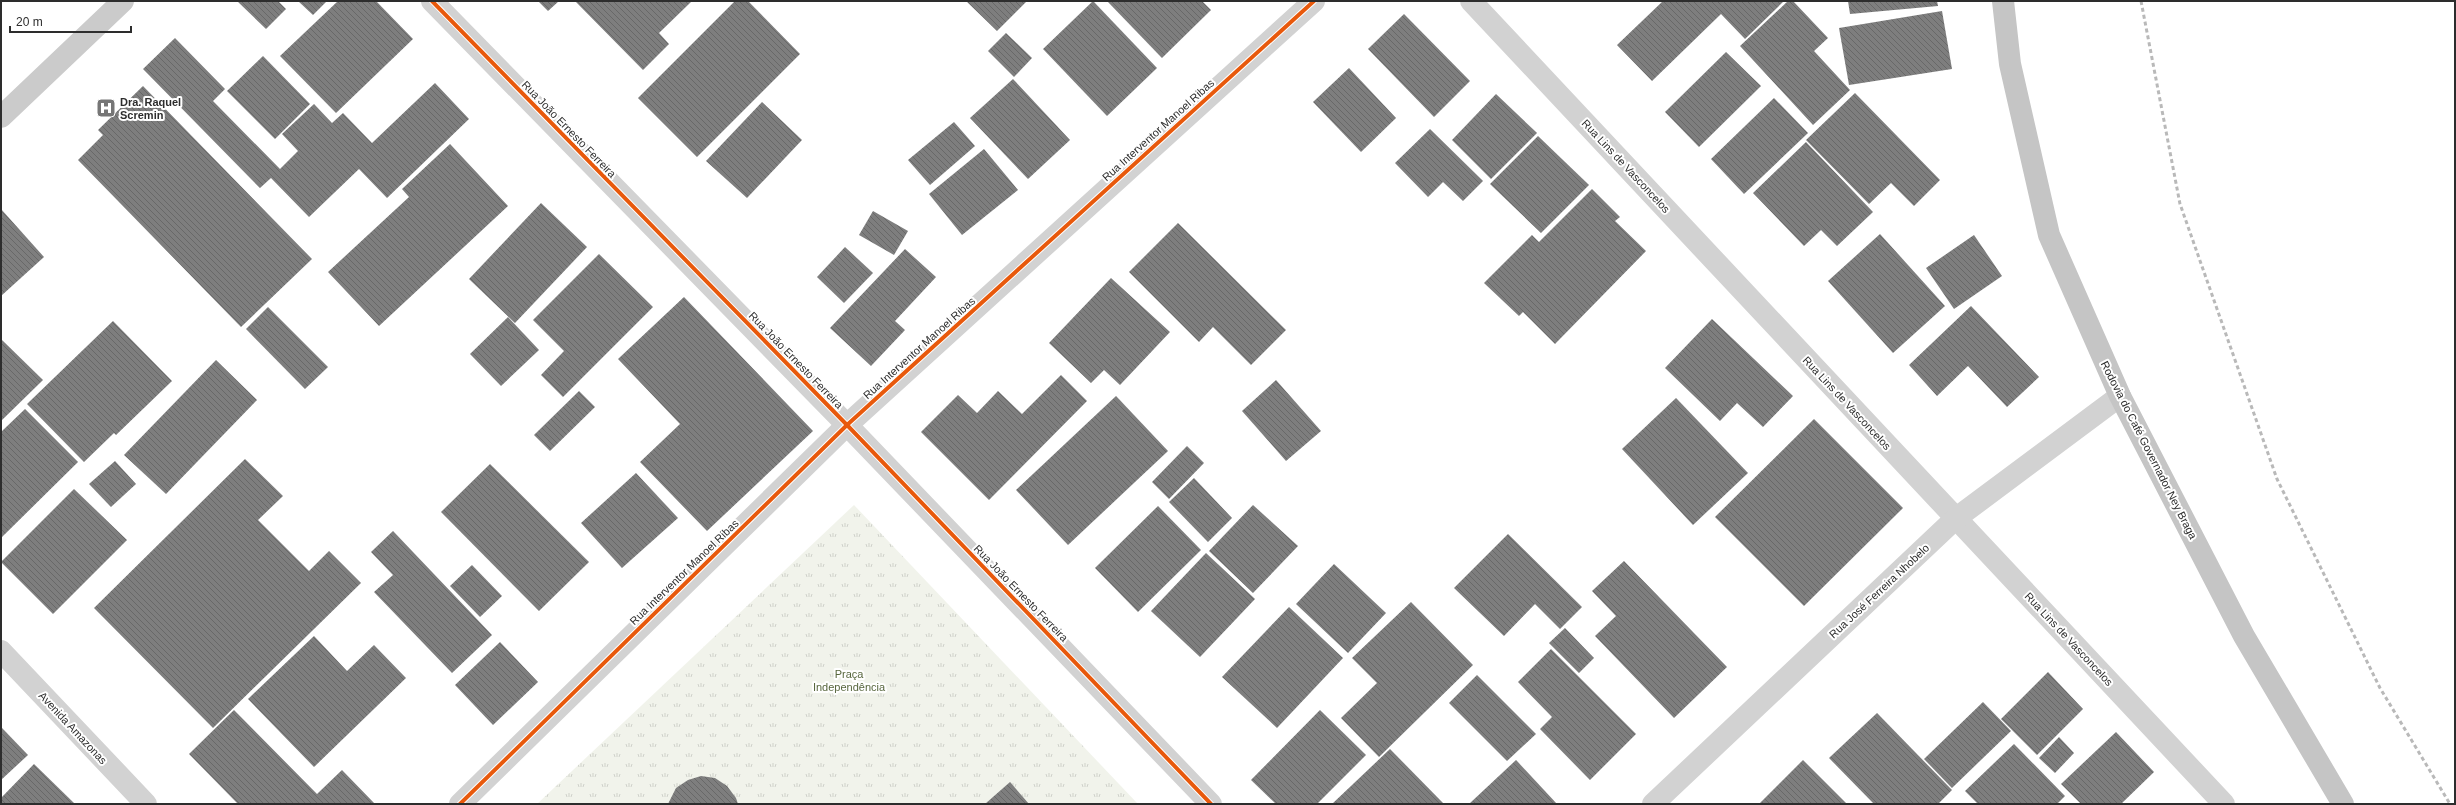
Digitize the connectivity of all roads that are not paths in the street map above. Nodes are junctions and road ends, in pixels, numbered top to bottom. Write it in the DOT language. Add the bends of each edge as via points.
graph roads {
  1 [pos="123,1"];
  2 [pos="432,1"];
  3 [pos="1314,1"];
  4 [pos="1471,1"];
  5 [pos="2003,1"];
  6 [pos="1,117"];
  7 [pos="2120,396"];
  8 [pos="847,425"];
  9 [pos="1955,519"];
  10 [pos="1,652"];
  11 [pos="146,804"];
  12 [pos="460,804"];
  13 [pos="1211,804"];
  14 [pos="1653,804"];
  15 [pos="2224,804"];
  16 [pos="2343,804"];
  1 -- 6 [label="main road"];
  2 -- 8 [label="street, Rua João Ernesto Ferreira"];
  3 -- 8 [label="street, Rua Interventor Manoel Ribas"];
  4 -- 9 [label="street, Rua Lins de Vasconcelos"];
  5 -- 7 [label="main road, Rodovia do Café Governador Ney Braga" via="2010,64 2049,235"];
  7 -- 9 [label="street, Rua José Ferreira Nhobelo"];
  7 -- 16 [label="main road, Rodovia do Café Governador Ney Braga" via="2244,636"];
  8 -- 12 [label="street, Rua Interventor Manoel Ribas"];
  8 -- 13 [label="street, Rua João Ernesto Ferreira"];
  9 -- 14 [label="street, Rua José Ferreira Nhobelo"];
  9 -- 15 [label="street, Rua Lins de Vasconcelos"];
  10 -- 11 [label="street, Avenida Amazonas"];
}
